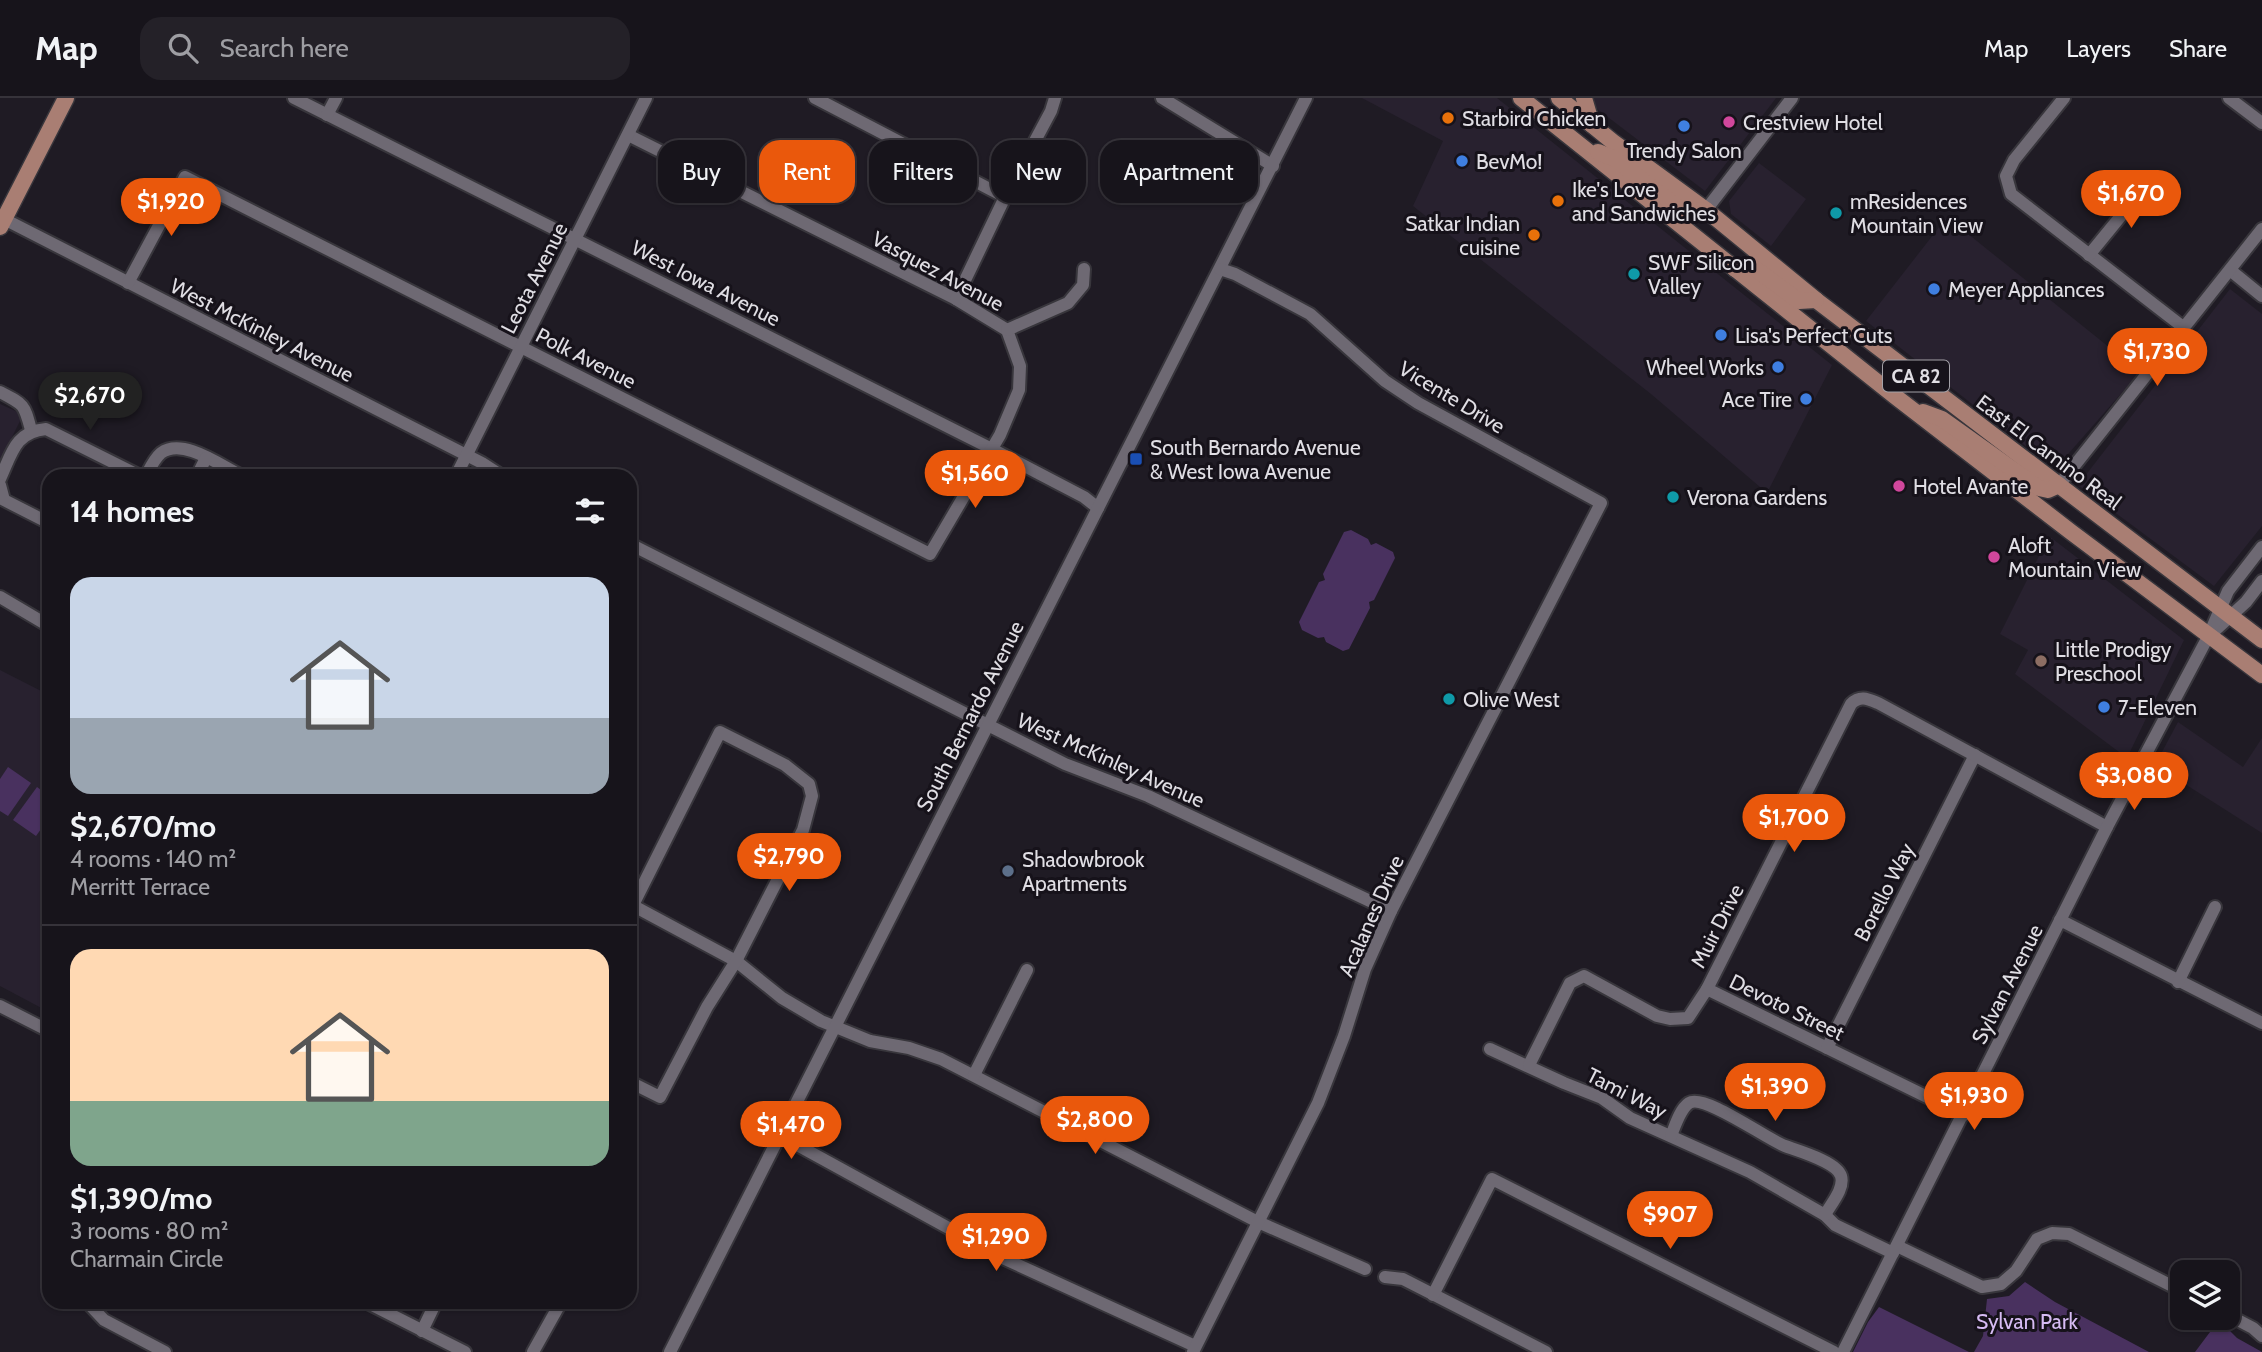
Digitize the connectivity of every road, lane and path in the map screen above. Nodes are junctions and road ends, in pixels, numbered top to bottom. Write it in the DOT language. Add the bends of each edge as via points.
graph roads {
  1 [pos="66,98"];
  2 [pos="294,98"];
  3 [pos="336,98"];
  4 [pos="646,98"];
  5 [pos="815,98"];
  6 [pos="1055,98"];
  7 [pos="1162,98"];
  8 [pos="1306,98"];
  9 [pos="1521,98"];
  10 [pos="1559,98"];
  11 [pos="1584,98"];
  12 [pos="1792,98"];
  13 [pos="2064,98"];
  14 [pos="2229,98"];
  15 [pos="327,115"];
  16 [pos="2262,123"];
  17 [pos="1592,125"];
  18 [pos="628,135"];
  19 [pos="1035,140"];
  20 [pos="1576,142"];
  21 [pos="1273,166"];
  22 [pos="2147,184"];
  23 [pos="991,190"];
  24 [pos="1002,203"];
  25 [pos="1706,210"];
  26 [pos="2,223"];
  27 [pos="2262,229"];
  28 [pos="575,239"];
  29 [pos="2089,255"];
  30 [pos="1084,269"];
  31 [pos="1220,269"];
  32 [pos="1735,270"];
  33 [pos="2230,270"];
  34 [pos="128,283"];
  35 [pos="2262,296"];
  36 [pos="956,299"];
  37 [pos="1816,300"];
  38 [pos="2183,327"];
  39 [pos="1007,330"];
  40 [pos="521,346"];
  41 [pos="0,392"];
  42 [pos="1908,406"];
  43 [pos="32,430"];
  44 [pos="990,448"];
  45 [pos="466,456"];
  46 [pos="206,457"];
  47 [pos="132,469"];
  48 [pos="149,469"];
  49 [pos="200,469"];
  50 [pos="229,469"];
  51 [pos="460,469"];
  52 [pos="489,469"];
  53 [pos="0,479"];
  54 [pos="0,485"];
  55 [pos="2059,485"];
  56 [pos="1601,503"];
  57 [pos="1098,508"];
  58 [pos="42,519"];
  59 [pos="2262,547"];
  60 [pos="637,548"];
  61 [pos="930,554"];
  62 [pos="2262,581"];
  63 [pos="0,597"];
  64 [pos="2225,612"];
  65 [pos="42,622"];
  66 [pos="2209,635"];
  67 [pos="2262,640"];
  68 [pos="2262,675"];
  69 [pos="987,725"];
  70 [pos="1975,755"];
  71 [pos="2107,827"];
  72 [pos="637,895"];
  73 [pos="2215,907"];
  74 [pos="637,910"];
  75 [pos="1391,911"];
  76 [pos="2060,920"];
  77 [pos="736,961"];
  78 [pos="1027,970"];
  79 [pos="2178,982"];
  80 [pos="1707,989"];
  81 [pos="0,1006"];
  82 [pos="2262,1023"];
  83 [pos="834,1026"];
  84 [pos="42,1027"];
  85 [pos="1827,1048"];
  86 [pos="1490,1049"];
  87 [pos="1529,1065"];
  88 [pos="974,1075"];
  89 [pos="637,1086"];
  90 [pos="1964,1115"];
  91 [pos="779,1135"];
  92 [pos="1671,1136"];
  93 [pos="1825,1215"];
  94 [pos="1258,1222"];
  95 [pos="1895,1250"];
  96 [pos="1365,1269"];
  97 [pos="1385,1277"];
  98 [pos="2170,1285"];
  99 [pos="1433,1295"];
  100 [pos="93,1309"];
  101 [pos="380,1309"];
  102 [pos="433,1309"];
  103 [pos="557,1309"];
  104 [pos="2240,1322"];
  105 [pos="422,1331"];
  106 [pos="2257,1332"];
  107 [pos="1194,1349"];
  108 [pos="165,1352"];
  109 [pos="465,1352"];
  110 [pos="533,1352"];
  111 [pos="670,1352"];
  112 [pos="1546,1352"];
  113 [pos="1834,1352"];
  114 [pos="1843,1352"];
  1 -- 26 [label="main road"];
  2 -- 15 [label="street, West Iowa Avenue"];
  3 -- 15 [label="street"];
  4 -- 18 [label="street, Leota Avenue"];
  5 -- 23 [label="street"];
  6 -- 19 [label="street"];
  7 -- 21 [label="street"];
  8 -- 21 [label="street, South Bernardo Avenue"];
  9 -- 20 [label="main road, CA 82"];
  10 -- 17 [label="main road, CA 82"];
  11 -- 17 [label="main road"];
  12 -- 25 [label="street"];
  13 -- 29 [label="street" via="2006,176 2011,194"];
  14 -- 16 [label="street"];
  15 -- 28 [label="street, West Iowa Avenue"];
  17 -- 25 [label="main road, East El Camino Real / CA 82"];
  18 -- 28 [label="street, Leota Avenue"];
  18 -- 36 [label="street, Vasquez Avenue"];
  20 -- 25 [label="main road" via="1615,159 1680,209"];
  20 -- 32 [label="main road, CA 82"];
  21 -- 31 [label="street, South Bernardo Avenue"];
  22 -- 29 [label="street"];
  24 -- 36 [label="street"];
  25 -- 37 [label="main road, East El Camino Real / CA 82"];
  26 -- 34 [label="street, West McKinley Avenue"];
  27 -- 33 [label="street"];
  28 -- 40 [label="street, Leota Avenue"];
  28 -- 44 [label="street, West Iowa Avenue"];
  29 -- 38 [label="street"];
  30 -- 39 [label="street" via="1083,285 1068,303"];
  31 -- 56 [label="street, Vicente Drive" via="1310,314 1385,381 1418,403"];
  31 -- 57 [label="street, South Bernardo Avenue"];
  32 -- 37 [label="main road" via="1753,267 1799,301"];
  32 -- 42 [label="main road, CA 82"];
  33 -- 35 [label="street"];
  33 -- 38 [label="street"];
  34 -- 40 [label="street, Polk Avenue" via="185,177"];
  34 -- 45 [label="street, West McKinley Avenue"];
  36 -- 39 [label="street, Vasquez Avenue"];
  37 -- 55 [label="main road, East El Camino Real / CA 82"];
  38 -- 55 [label="street"];
  39 -- 44 [label="street, Vasquez Avenue" via="1020,366 1019,390"];
  40 -- 45 [label="street, Leota Avenue"];
  40 -- 61 [label="street, Polk Avenue"];
  41 -- 43 [label="street" via="26,408"];
  42 -- 55 [label="main road" via="1942,419 2043,490"];
  42 -- 66 [label="main road, CA 82"];
  43 -- 47 [label="street" via="46,429"];
  43 -- 53 [label="street" via="20,439"];
  44 -- 57 [label="street, West Iowa Avenue"];
  44 -- 61 [label="street, Vasquez Avenue"];
  45 -- 51 [label="street, Leota Avenue"];
  45 -- 52 [label="street, West McKinley Avenue"];
  46 -- 48 [label="street" via="189,449 170,448"];
  46 -- 49 [label="street"];
  46 -- 50 [label="street"];
  54 -- 58 [label="street" via="4,500"];
  55 -- 64 [label="main road, East El Camino Real / CA 82"];
  56 -- 75 [label="street, Acalanes Drive"];
  57 -- 69 [label="street, South Bernardo Avenue"];
  59 -- 64 [label="street" via="2228,591"];
  60 -- 69 [label="street, West McKinley Avenue"];
  62 -- 64 [label="street" via="2246,601"];
  63 -- 65 [label="street"];
  64 -- 66 [label="street, Sylvan Avenue"];
  64 -- 67 [label="main road, East El Camino Real / CA 82"];
  66 -- 68 [label="main road, CA 82"];
  66 -- 71 [label="street, Sylvan Avenue"];
  69 -- 75 [label="street, West McKinley Avenue"];
  69 -- 83 [label="street, South Bernardo Avenue"];
  70 -- 71 [label="street"];
  70 -- 80 [label="street, Muir Drive" via="1878,704 1861,698 1851,704"];
  70 -- 85 [label="street, Borello Way"];
  71 -- 76 [label="street, Sylvan Avenue"];
  72 -- 77 [label="street" via="720,732 791,769 809,784 812,796 803,830"];
  73 -- 79 [label="street"];
  74 -- 77 [label="street"];
  75 -- 94 [label="street, Acalanes Drive" via="1365,969 1318,1103"];
  76 -- 79 [label="street"];
  76 -- 90 [label="street, Sylvan Avenue"];
  77 -- 83 [label="street" via="782,998"];
  77 -- 89 [label="street" via="660,1097"];
  78 -- 88 [label="street"];
  79 -- 82 [label="street"];
  80 -- 85 [label="street, Devoto Street"];
  80 -- 87 [label="street, Muir Drive" via="1688,1018 1670,1020 1584,976 1577,978 1570,983"];
  81 -- 84 [label="street"];
  83 -- 88 [label="street" via="870,1041 922,1053"];
  83 -- 91 [label="street, South Bernardo Avenue"];
  85 -- 90 [label="street, Devoto Street"];
  86 -- 87 [label="street, Tami Way"];
  87 -- 92 [label="street, Tami Way"];
  88 -- 94 [label="street"];
  90 -- 95 [label="street, Sylvan Avenue"];
  91 -- 107 [label="street" via="1004,1259"];
  91 -- 111 [label="street, South Bernardo Avenue"];
  92 -- 93 [label="street, Tami Way" via="1750,1171"];
  92 -- 93 [label="street" via="1685,1107 1698,1100 1808,1154 1842,1177"];
  93 -- 95 [label="street, Tami Way" via="1835,1225"];
  94 -- 96 [label="street"];
  94 -- 107 [label="street, Acalanes Drive"];
  95 -- 98 [label="street, Tami Way" via="1982,1287 2001,1284 2016,1271 2037,1239 2052,1233 2069,1234"];
  95 -- 114 [label="street, Sylvan Avenue"];
  97 -- 99 [label="street" via="1403,1279"];
  99 -- 112 [label="street"];
  99 -- 113 [label="street" via="1492,1179"];
  100 -- 108 [label="street" via="104,1321"];
  101 -- 105 [label="street"];
  102 -- 105 [label="street"];
  103 -- 110 [label="street"];
  104 -- 106 [label="street"];
  105 -- 109 [label="street"];
}
